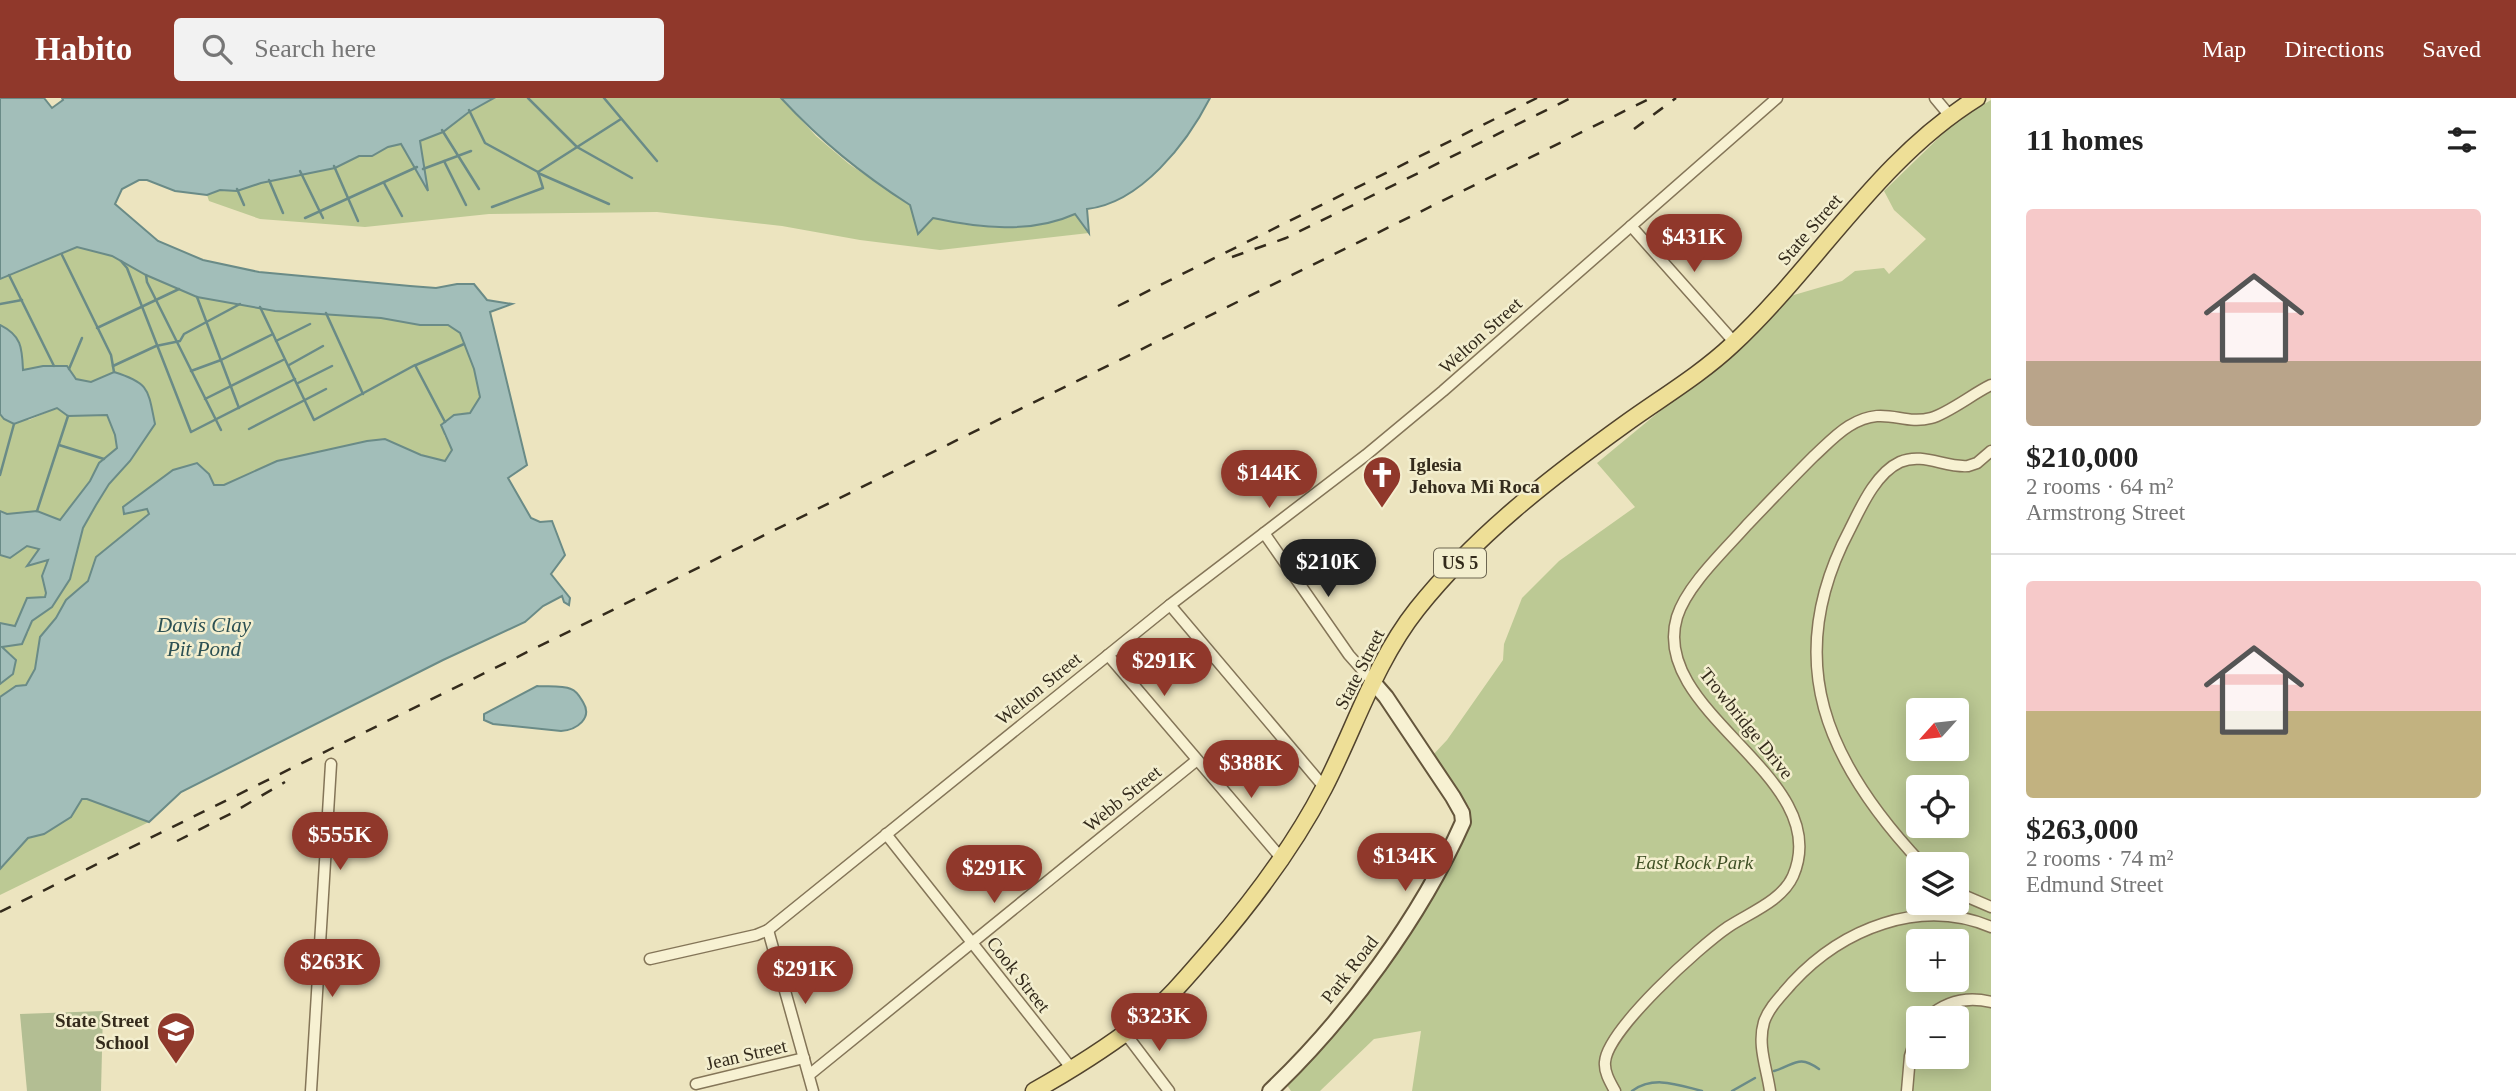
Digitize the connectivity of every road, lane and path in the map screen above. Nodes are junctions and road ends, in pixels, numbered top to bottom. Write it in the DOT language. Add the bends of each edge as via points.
graph roads {
  1 [pos="1777,98"];
  2 [pos="1935,98"];
  3 [pos="1977,98"];
  4 [pos="1951,116"];
  5 [pos="1631,226"];
  6 [pos="1735,343"];
  7 [pos="1991,385"];
  8 [pos="1991,451"];
  9 [pos="1264,533"];
  10 [pos="1170,605"];
  11 [pos="1108,655"];
  12 [pos="1373,682"];
  13 [pos="1197,760"];
  14 [pos="331,764"];
  15 [pos="1324,788"];
  16 [pos="887,834"];
  17 [pos="1912,852"];
  18 [pos="1282,859"];
  19 [pos="1969,898"];
  20 [pos="1991,907"];
  21 [pos="1991,928"];
  22 [pos="768,929"];
  23 [pos="972,943"];
  24 [pos="650,960"];
  25 [pos="1991,1002"];
  26 [pos="1944,1006"];
  27 [pos="1125,1033"];
  28 [pos="804,1058"];
  29 [pos="1072,1069"];
  30 [pos="1909,1069"];
  31 [pos="809,1075"];
  32 [pos="696,1084"];
  33 [pos="311,1091"];
  34 [pos="813,1091"];
  35 [pos="1034,1091"];
  36 [pos="1169,1091"];
  37 [pos="1270,1091"];
  38 [pos="1615,1091"];
  39 [pos="1770,1091"];
  40 [pos="1907,1091"];
  1 -- 5 [label="street, Welton Street"];
  2 -- 4 [label="street"];
  3 -- 4 [label="main road, State Street / US 5"];
  4 -- 6 [label="main road, State Street / US 5" via="1902,158"];
  5 -- 6 [label="street"];
  5 -- 9 [label="street, Welton Street" via="1443,391"];
  6 -- 12 [label="main road, State Street / US 5" via="1502,520 1417,609"];
  7 -- 38 [label="street, Trowbridge Drive" via="1933,418 1878,415 1844,429 1759,513 1686,598 1675,628 1682,669 1788,804 1799,829 1799,857 1784,889 1688,958 1613,1041 1605,1062"];
  8 -- 17 [label="street" via="1977,463 1957,466 1913,459 1887,471 1841,546 1817,625 1817,685 1835,738 1867,797"];
  9 -- 10 [label="street, Welton Street"];
  9 -- 12 [label="street"];
  10 -- 11 [label="street, Welton Street"];
  10 -- 15 [label="street"];
  11 -- 13 [label="street"];
  11 -- 16 [label="street, Welton Street"];
  12 -- 15 [label="main road, State Street / US 5"];
  12 -- 37 [label="main road, Park Road" via="1454,797 1463,822 1389,951 1316,1043"];
  13 -- 18 [label="street"];
  13 -- 23 [label="street, Webb Street"];
  14 -- 33 [label="street"];
  15 -- 18 [label="main road, State Street / US 5"];
  16 -- 22 [label="street, Welton Street"];
  16 -- 23 [label="street, Cook Street"];
  18 -- 27 [label="main road, State Street / US 5" via="1194,969"];
  19 -- 20 [label="street"];
  21 -- 39 [label="street" via="1955,917 1900,919 1864,931 1811,963 1780,996 1765,1022 1762,1051"];
  22 -- 24 [label="street, Welton Street"];
  22 -- 28 [label="street"];
  23 -- 29 [label="street, Cook Street"];
  23 -- 31 [label="street, Webb Street"];
  25 -- 26 [label="street" via="1973,999"];
  27 -- 29 [label="main road, State Street / US 5"];
  27 -- 36 [label="street"];
  28 -- 31 [label="street"];
  28 -- 32 [label="street, Jean Street"];
  29 -- 35 [label="main road, State Street / US 5"];
  30 -- 40 [label="street"];
  31 -- 34 [label="street"];
}
